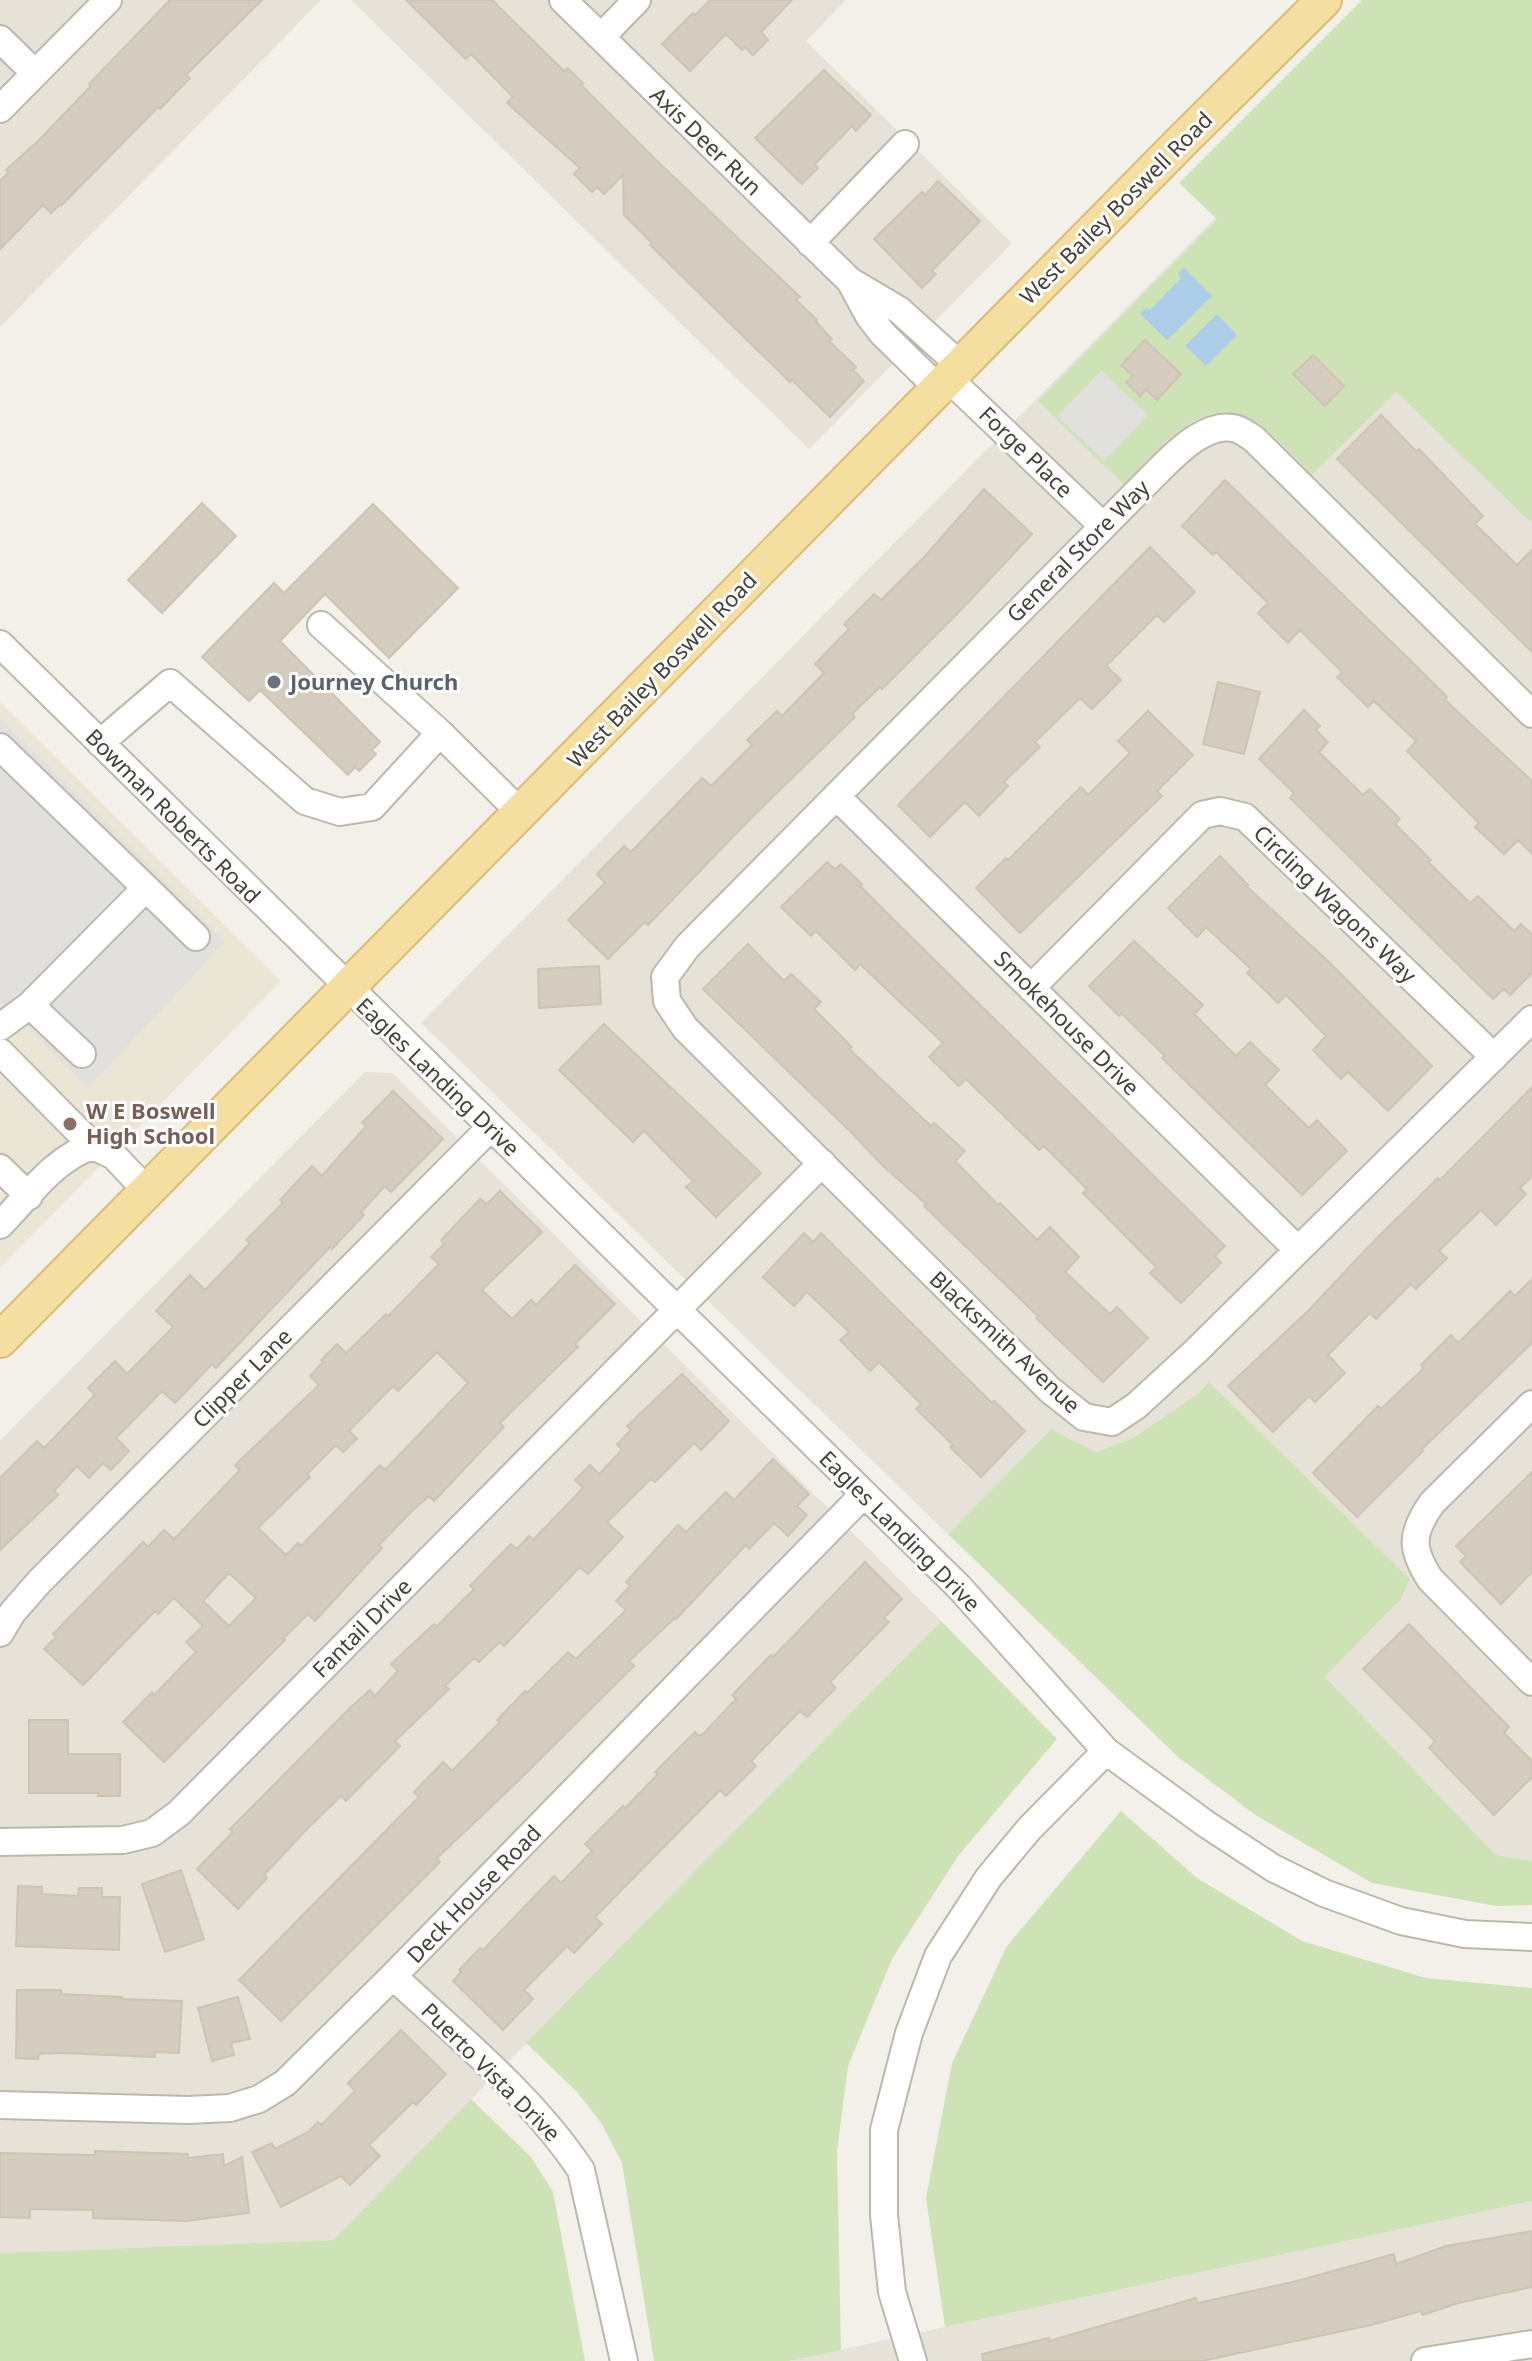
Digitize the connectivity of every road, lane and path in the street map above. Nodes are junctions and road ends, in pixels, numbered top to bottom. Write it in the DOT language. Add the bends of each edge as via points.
graph roads {
  1 [pos="108,0"];
  2 [pos="563,0"];
  3 [pos="637,0"];
  4 [pos="1324,0"];
  5 [pos="601,37"];
  6 [pos="0,39"];
  7 [pos="35,73"];
  8 [pos="0,109"];
  9 [pos="905,144"];
  10 [pos="810,243"];
  11 [pos="949,377"];
  12 [pos="1103,526"];
  13 [pos="321,625"];
  14 [pos="0,644"];
  15 [pos="1532,714"];
  16 [pos="440,733"];
  17 [pos="100,743"];
  18 [pos="0,747"];
  19 [pos="836,796"];
  20 [pos="521,813"];
  21 [pos="146,888"];
  22 [pos="196,937"];
  23 [pos="346,987"];
  24 [pos="1031,988"];
  25 [pos="667,1001"];
  26 [pos="30,1005"];
  27 [pos="1532,1019"];
  28 [pos="0,1027"];
  29 [pos="0,1052"];
  30 [pos="82,1054"];
  31 [pos="1494,1057"];
  32 [pos="490,1128"];
  33 [pos="93,1146"];
  34 [pos="822,1163"];
  35 [pos="0,1168"];
  36 [pos="147,1191"];
  37 [pos="29,1196"];
  38 [pos="0,1225"];
  39 [pos="1298,1250"];
  40 [pos="677,1311"];
  41 [pos="0,1340"];
  42 [pos="1532,1404"];
  43 [pos="864,1494"];
  44 [pos="0,1633"];
  45 [pos="1532,1682"];
  46 [pos="1106,1751"];
  47 [pos="0,1842"];
  48 [pos="1532,1937"];
  49 [pos="393,1976"];
  50 [pos="0,2105"];
  51 [pos="1532,2344"];
  52 [pos="624,2361"];
  53 [pos="913,2361"];
  54 [pos="1425,2361"];
  1 -- 7 [label="street"];
  2 -- 5 [label="street, Axis Deer Run"];
  3 -- 5 [label="street"];
  4 -- 11 [label="main road, West Bailey Boswell Road"];
  5 -- 10 [label="street, Axis Deer Run"];
  6 -- 7 [label="street"];
  7 -- 8 [label="street"];
  9 -- 10 [label="street"];
  10 -- 11 [label="street, Axis Deer Run" via="850,281 882,333"];
  11 -- 12 [label="street, Forge Place"];
  11 -- 20 [label="main road, West Bailey Boswell Road"];
  12 -- 15 [label="street, General Store Way" via="1196,438 1236,428 1254,439"];
  12 -- 19 [label="street, General Store Way"];
  13 -- 16 [label="street"];
  14 -- 17 [label="street, Bowman Roberts Road"];
  16 -- 17 [label="street" via="372,807 340,812 305,801 170,683"];
  16 -- 20 [label="street"];
  17 -- 23 [label="street, Bowman Roberts Road"];
  18 -- 21 [label="street"];
  19 -- 24 [label="street, Smokehouse Drive"];
  19 -- 25 [label="street, General Store Way" via="687,947 665,977"];
  20 -- 23 [label="main road, West Bailey Boswell Road"];
  21 -- 22 [label="street"];
  21 -- 26 [label="street"];
  23 -- 32 [label="street, Eagles Landing Drive"];
  23 -- 36 [label="main road, West Bailey Boswell Road"];
  24 -- 31 [label="street, Circling Wagons Way" via="1202,815 1220,811 1245,817"];
  24 -- 39 [label="street, Smokehouse Drive"];
  25 -- 34 [label="street, Blacksmith Avenue" via="685,1028"];
  26 -- 28 [label="street"];
  26 -- 30 [label="street"];
  27 -- 31 [label="street, Blacksmith Avenue"];
  29 -- 33 [label="street"];
  31 -- 39 [label="street, Blacksmith Avenue"];
  32 -- 40 [label="street, Eagles Landing Drive"];
  32 -- 44 [label="street, Clipper Lane" via="39,1582"];
  33 -- 36 [label="street" via="114,1156"];
  33 -- 37 [label="street" via="61,1163"];
  34 -- 39 [label="street, Blacksmith Avenue" via="1050,1390 1084,1417 1112,1422 1136,1406"];
  34 -- 40 [label="street, Fantail Drive"];
  35 -- 37 [label="street"];
  36 -- 41 [label="main road, West Bailey Boswell Road"];
  37 -- 38 [label="street"];
  40 -- 43 [label="street, Eagles Landing Drive"];
  40 -- 47 [label="street, Fantail Drive" via="179,1813 152,1833 123,1840"];
  42 -- 45 [label="street" via="1432,1503 1414,1540 1417,1559 1430,1579"];
  43 -- 46 [label="street, Eagles Landing Drive" via="959,1587"];
  43 -- 49 [label="street, Deck House Road"];
  46 -- 48 [label="street, Eagles Landing Drive" via="1273,1868 1324,1893 1465,1934"];
  46 -- 53 [label="street" via="989,1877 938,1956 909,2033 884,2130 884,2215 892,2292"];
  49 -- 50 [label="street, Deck House Road" via="285,2083 259,2099 230,2108 188,2110"];
  49 -- 52 [label="street, Puerto Vista Drive" via="535,2110 581,2170"];
  51 -- 54 [label="street"];
}
